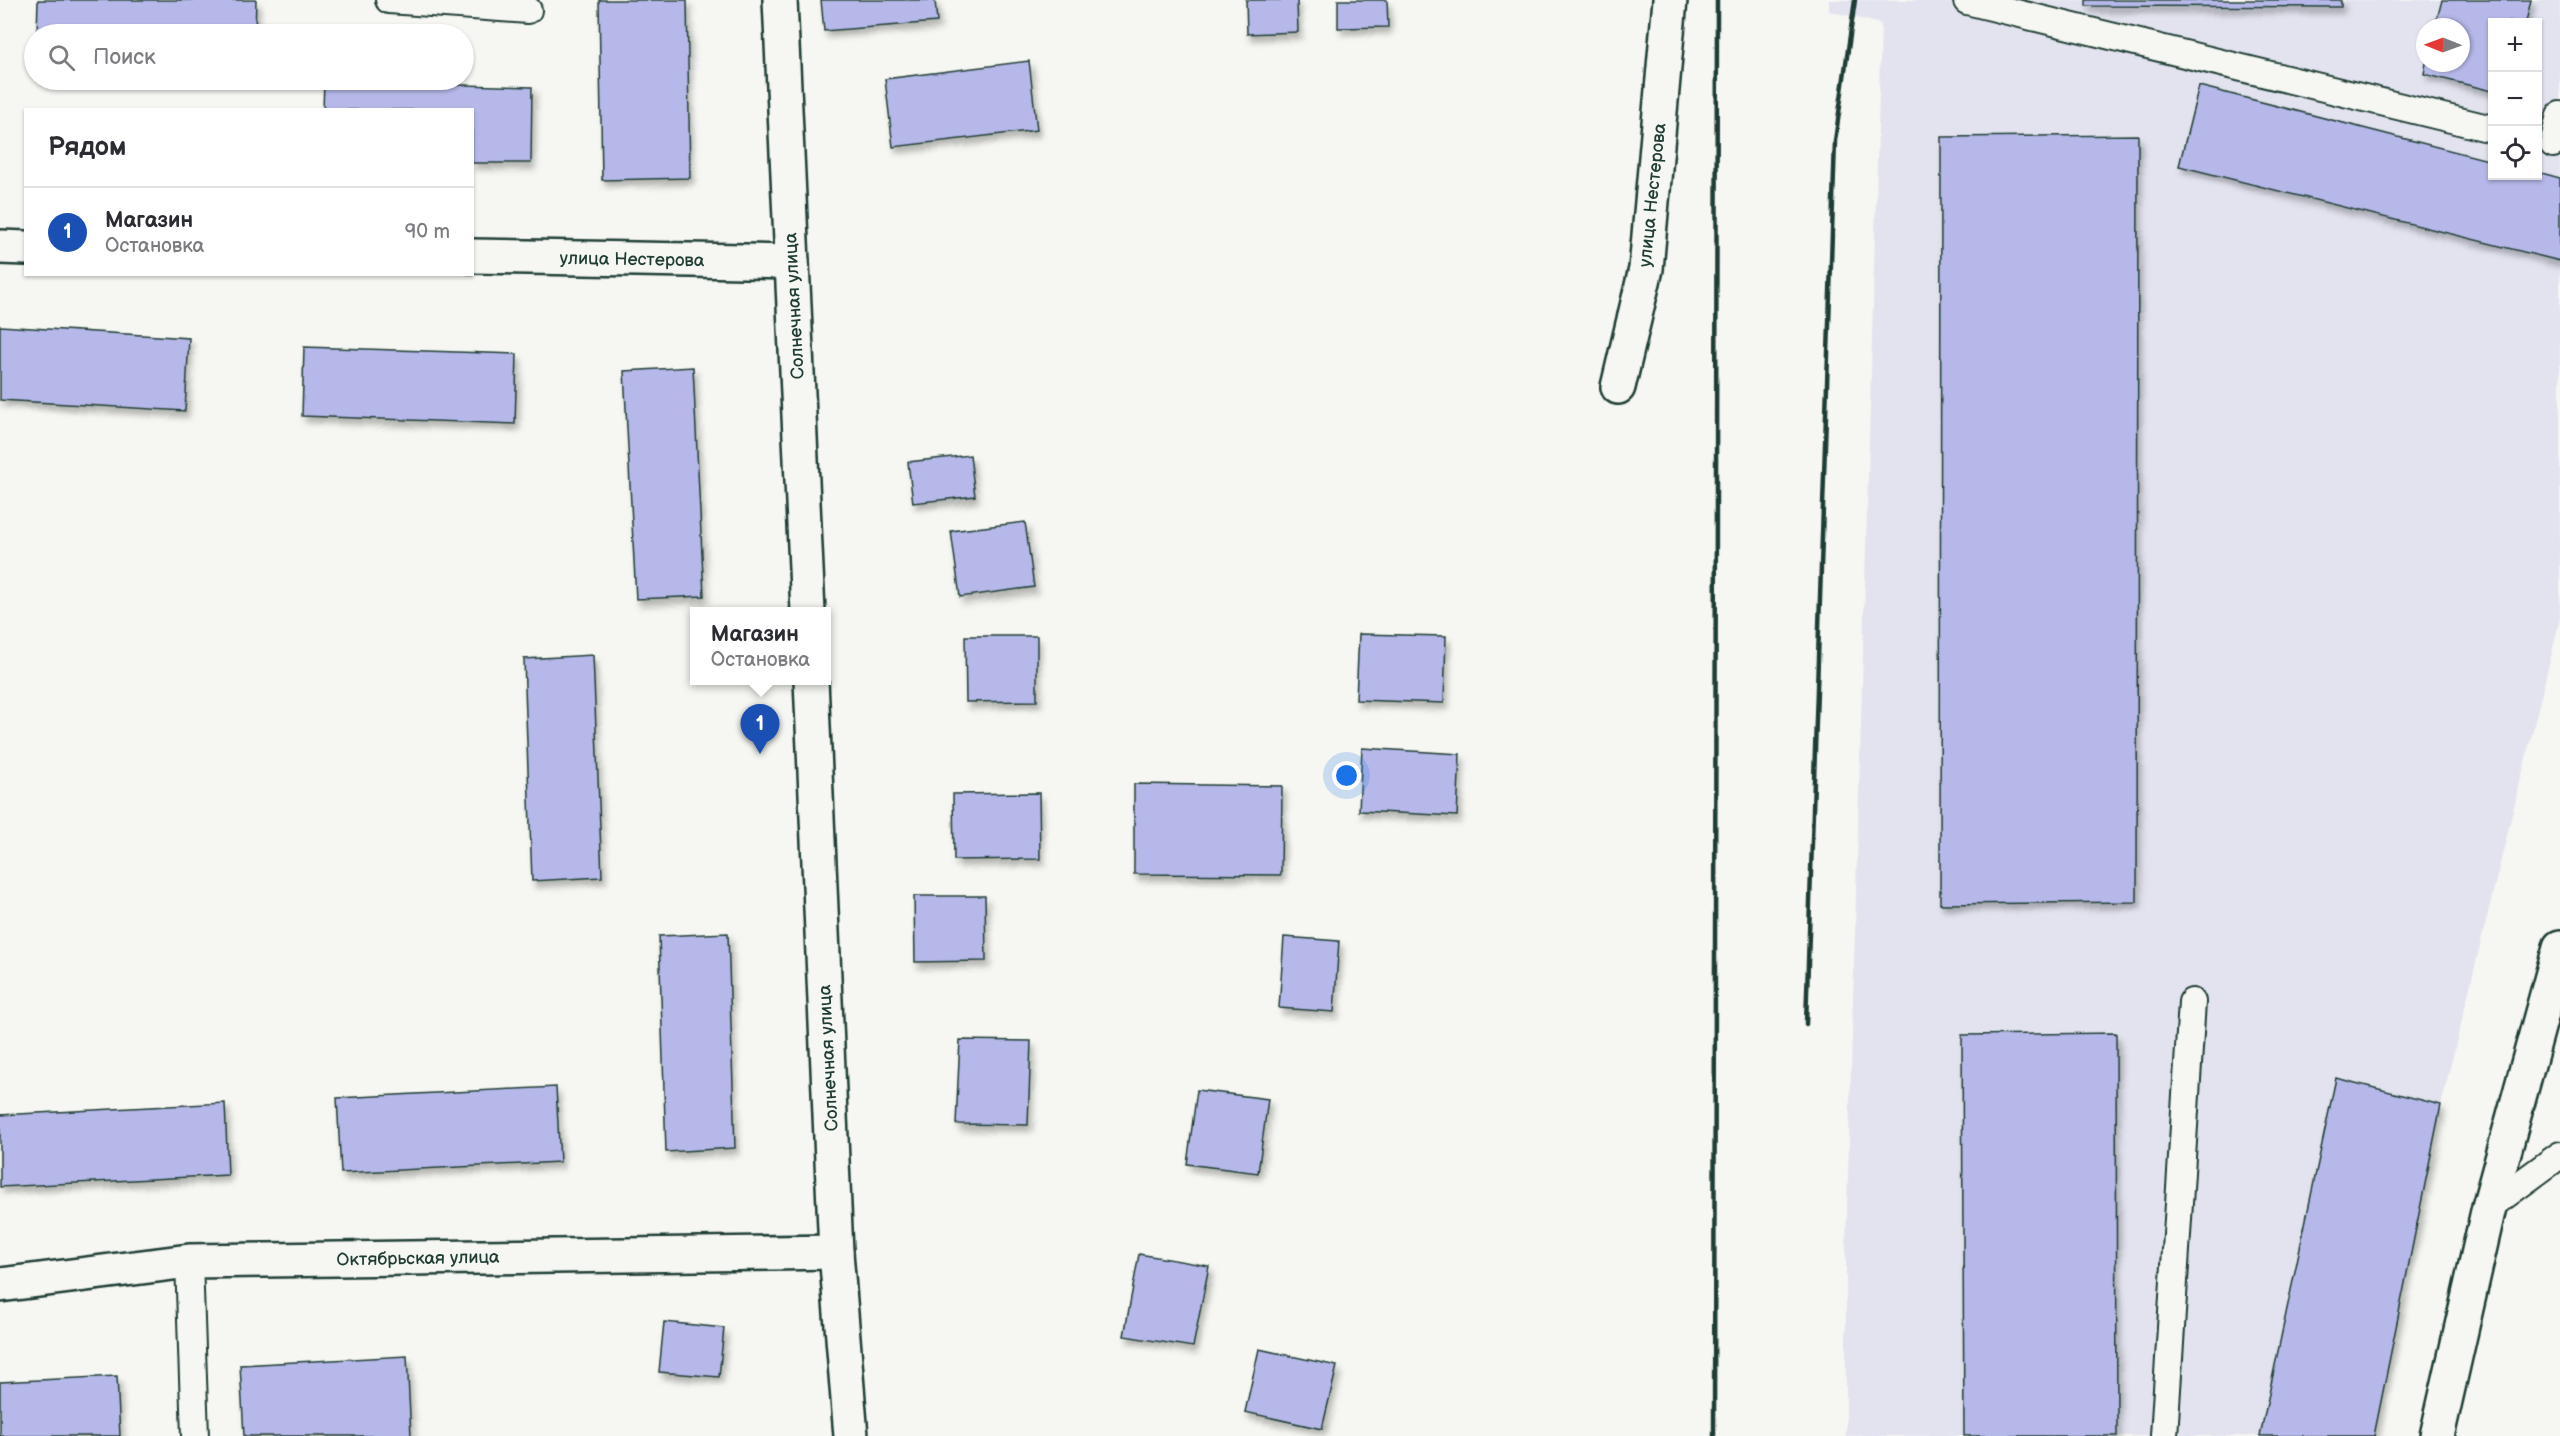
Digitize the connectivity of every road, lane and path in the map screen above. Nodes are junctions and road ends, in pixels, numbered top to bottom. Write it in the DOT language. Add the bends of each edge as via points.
graph roads {
  1 [pos="389,0"];
  2 [pos="780,0"];
  3 [pos="1670,0"];
  4 [pos="1967,2"];
  5 [pos="528,10"];
  6 [pos="2560,115"];
  7 [pos="2488,128"];
  8 [pos="2550,143"];
  9 [pos="0,247"];
  10 [pos="24,248"];
  11 [pos="474,256"];
  12 [pos="792,262"];
  13 [pos="1618,387"];
  14 [pos="808,607"];
  15 [pos="811,685"];
  16 [pos="2560,947"];
  17 [pos="2192,1002"];
  18 [pos="2560,1155"];
  19 [pos="2489,1207"];
  20 [pos="837,1252"];
  21 [pos="189,1261"];
  22 [pos="0,1285"];
  23 [pos="195,1436"];
  24 [pos="851,1436"];
  25 [pos="2164,1436"];
  26 [pos="2438,1436"];
  1 -- 5 [label="lane"];
  2 -- 12 [label="main road, Солнечная улица"];
  3 -- 13 [label="main road, улица Нестерова" via="1646,268"];
  4 -- 7 [label="lane"];
  6 -- 8 [label="lane"];
  9 -- 10 [label="main road"];
  11 -- 12 [label="main road, улица Нестерова"];
  12 -- 14 [label="main road, Солнечная улица"];
  15 -- 20 [label="main road, Солнечная улица"];
  16 -- 19 [label="main road"];
  17 -- 25 [label="lane"];
  18 -- 19 [label="lane"];
  19 -- 26 [label="main road"];
  20 -- 21 [label="main road, Октябрьская улица"];
  20 -- 24 [label="main road, Солнечная улица"];
  21 -- 22 [label="main road, Октябрьская улица"];
  21 -- 23 [label="lane"];
}
